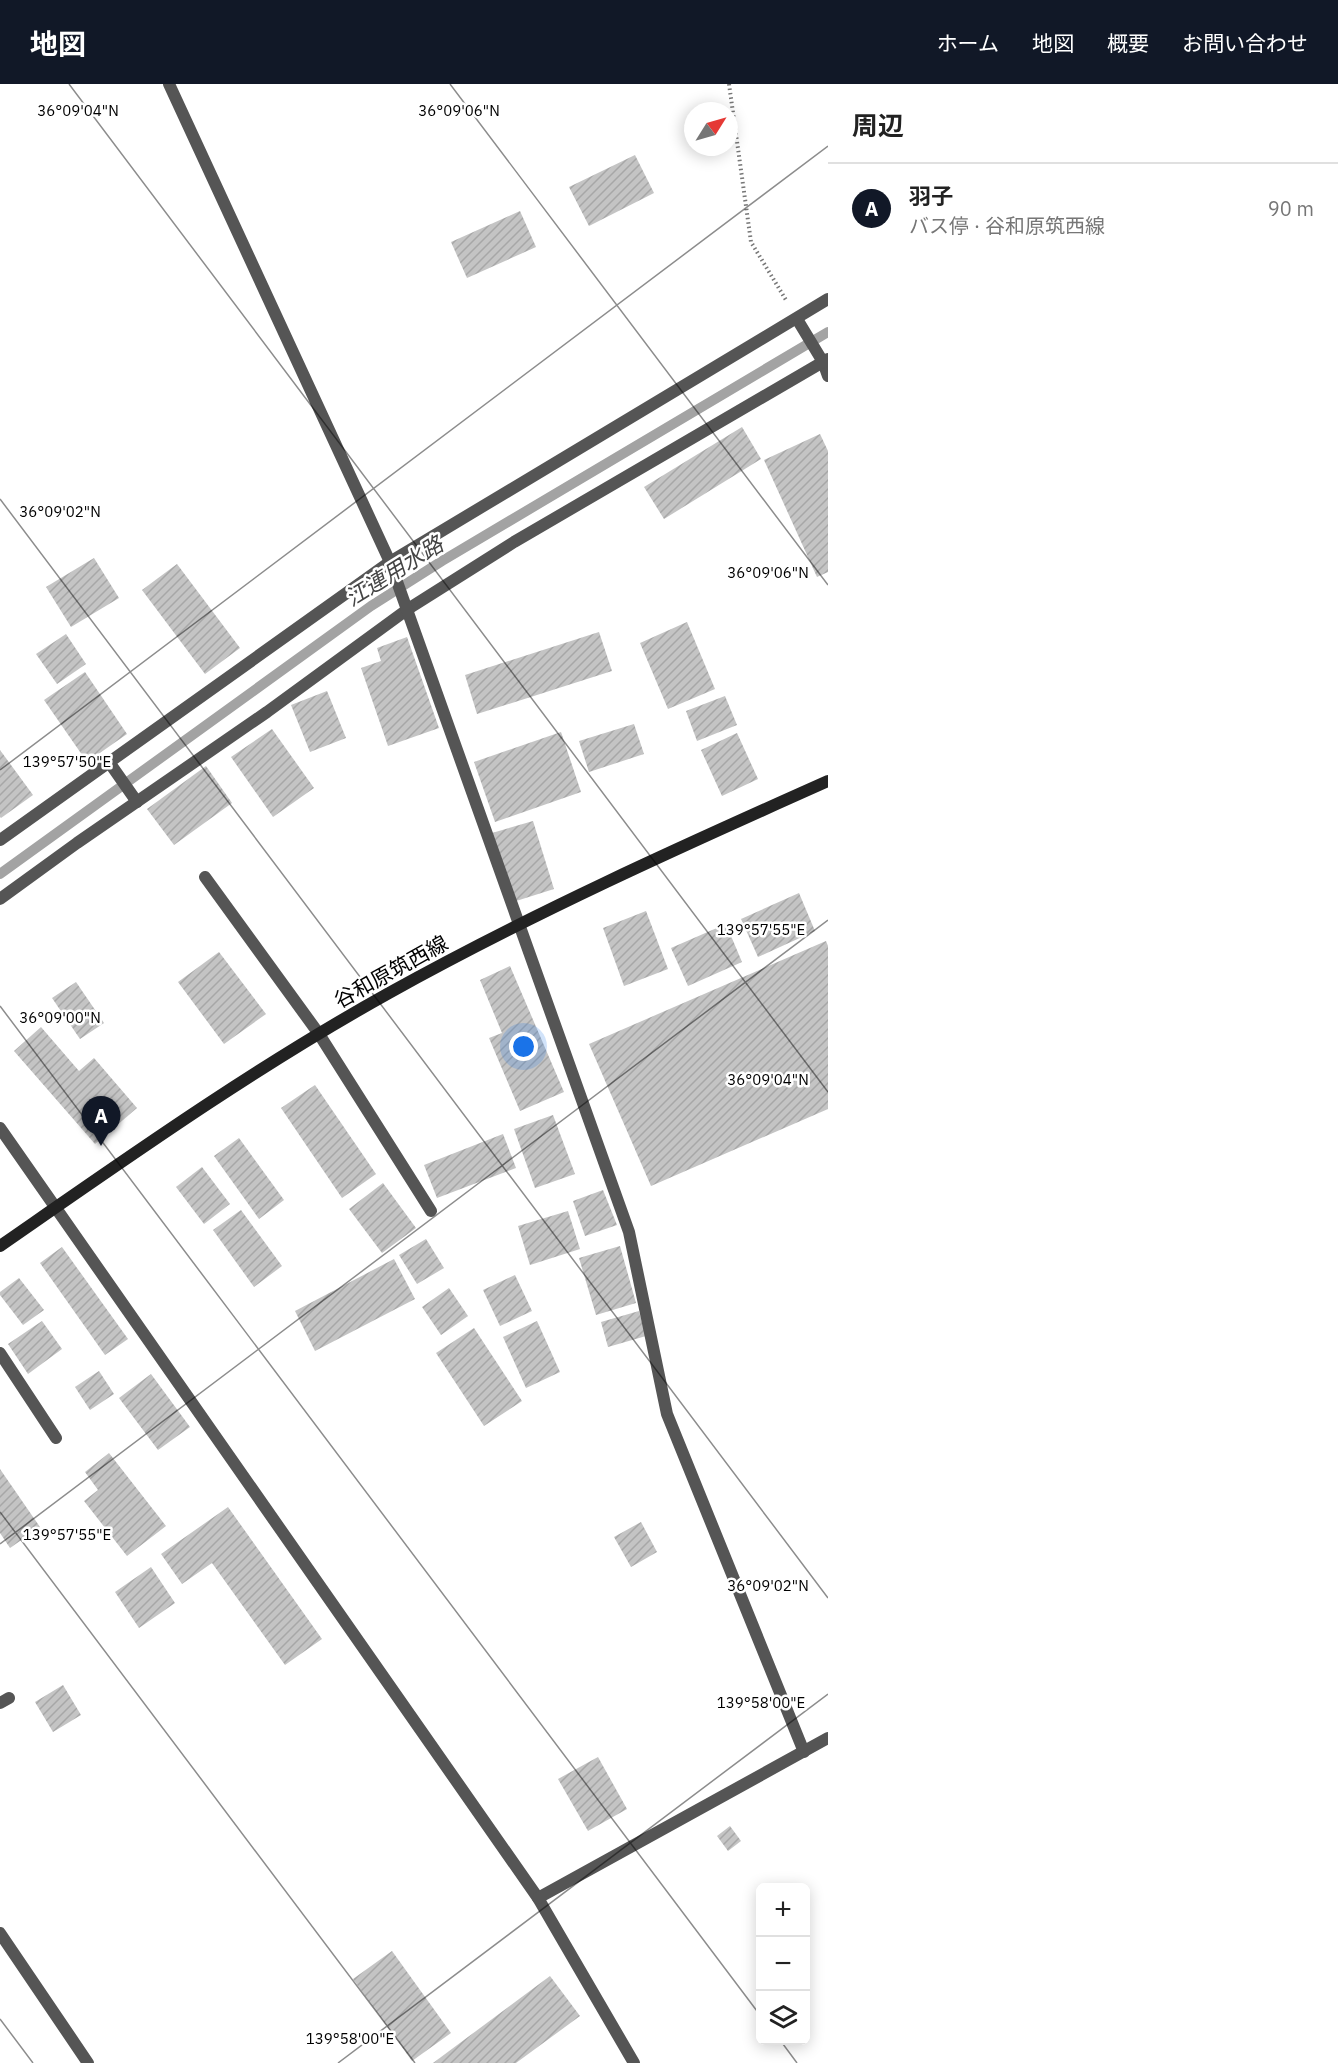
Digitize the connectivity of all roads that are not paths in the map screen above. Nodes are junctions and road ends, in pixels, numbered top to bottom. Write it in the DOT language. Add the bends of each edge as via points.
graph roads {
  1 [pos="169,84"];
  2 [pos="828,299"];
  3 [pos="797,319"];
  4 [pos="826,361"];
  5 [pos="828,376"];
  6 [pos="390,562"];
  7 [pos="408,609"];
  8 [pos="109,762"];
  9 [pos="828,780"];
  10 [pos="137,802"];
  11 [pos="0,840"];
  12 [pos="205,877"];
  13 [pos="0,899"];
  14 [pos="519,924"];
  15 [pos="319,1034"];
  16 [pos="0,1128"];
  17 [pos="55,1208"];
  18 [pos="431,1211"];
  19 [pos="0,1246"];
  20 [pos="0,1353"];
  21 [pos="56,1438"];
  22 [pos="828,1738"];
  23 [pos="804,1752"];
  24 [pos="538,1898"];
  25 [pos="0,1933"];
  26 [pos="87,2063"];
  27 [pos="634,2063"];
  1 -- 6 [label="street"];
  2 -- 3 [label="street"];
  3 -- 4 [label="street"];
  3 -- 6 [label="street"];
  4 -- 5 [label="street"];
  4 -- 7 [label="street" via="514,542"];
  6 -- 7 [label="street"];
  6 -- 8 [label="street"];
  7 -- 10 [label="street"];
  7 -- 14 [label="street"];
  8 -- 10 [label="street"];
  8 -- 11 [label="street"];
  9 -- 14 [label="main road, 谷和原筑西線"];
  10 -- 13 [label="street"];
  12 -- 15 [label="street"];
  14 -- 15 [label="main road, 谷和原筑西線"];
  14 -- 23 [label="street" via="629,1232 667,1414"];
  15 -- 17 [label="main road, 谷和原筑西線"];
  15 -- 18 [label="street"];
  16 -- 17 [label="street"];
  17 -- 19 [label="main road, 谷和原筑西線"];
  17 -- 24 [label="street"];
  20 -- 21 [label="street"];
  22 -- 23 [label="street"];
  23 -- 24 [label="street"];
  24 -- 27 [label="street"];
  25 -- 26 [label="street"];
}
